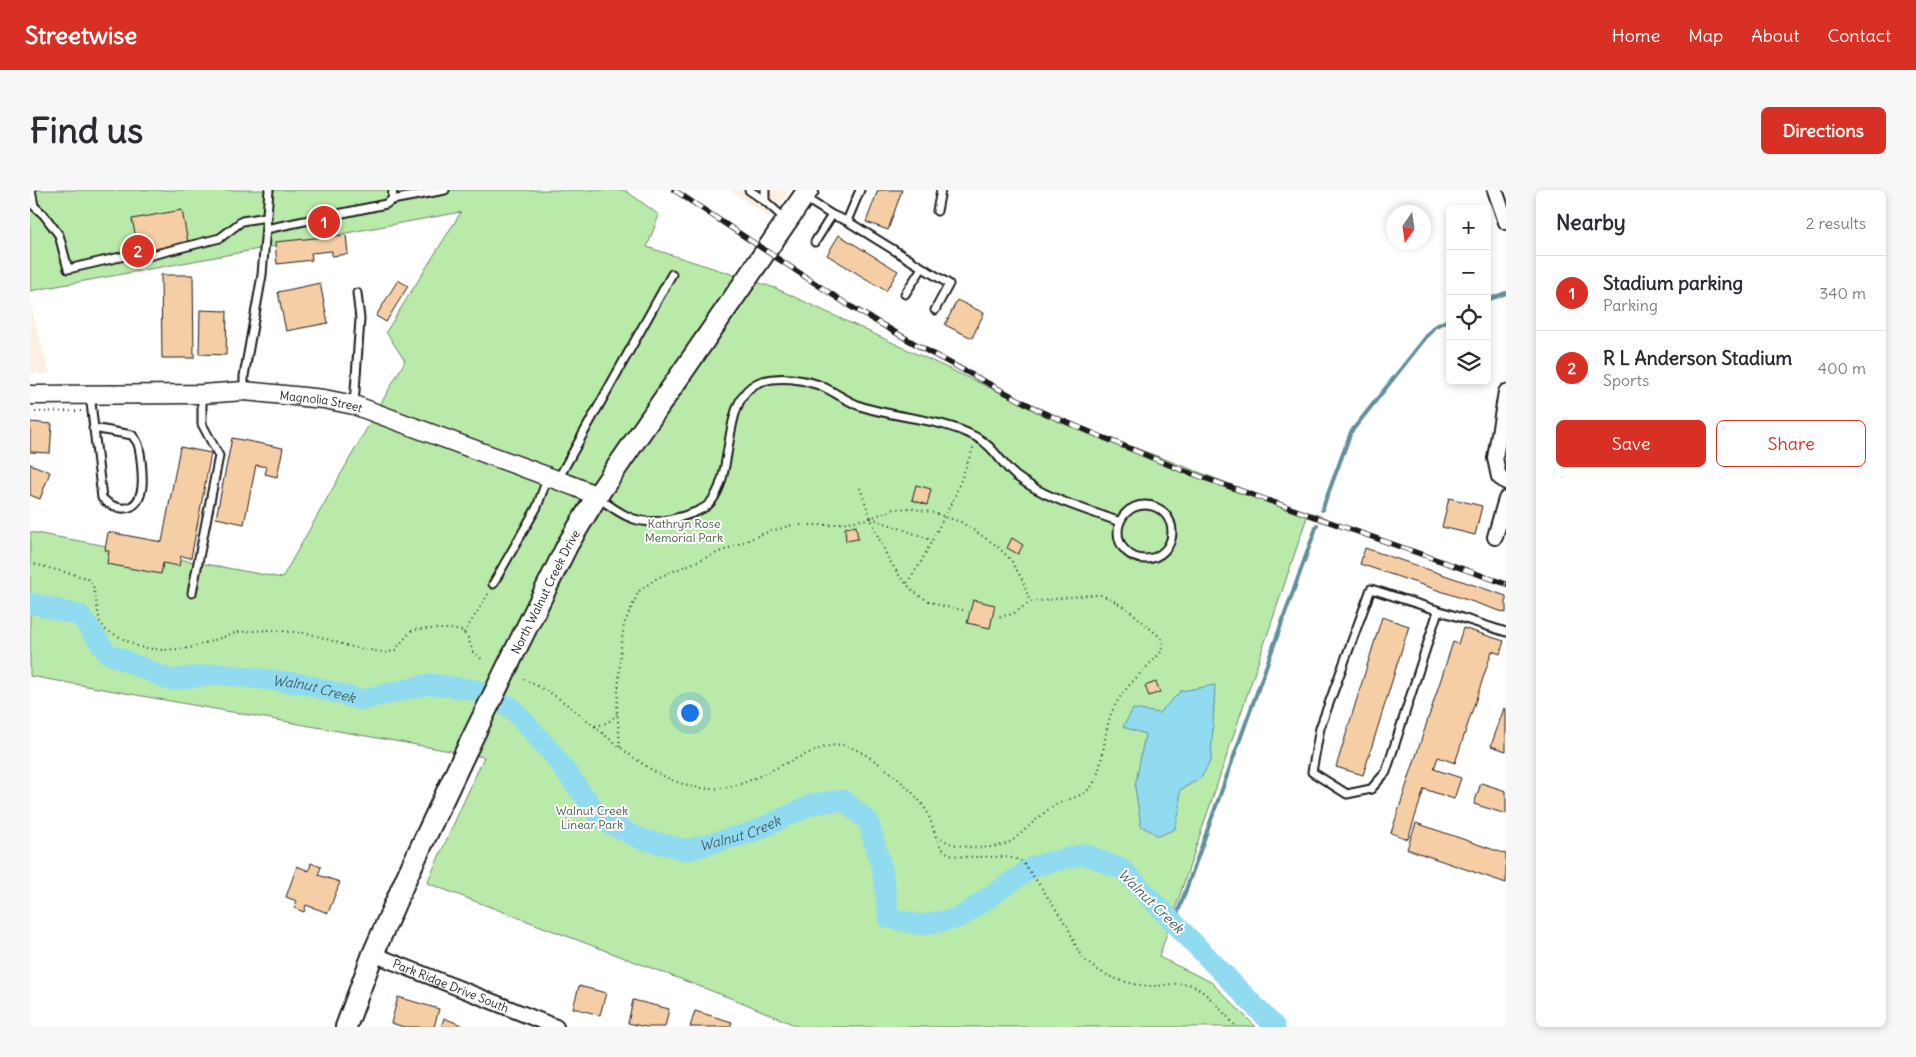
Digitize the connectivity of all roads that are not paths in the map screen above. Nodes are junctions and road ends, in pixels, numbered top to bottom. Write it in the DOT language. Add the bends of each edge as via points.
graph roads {
  1 [pos="31,190"];
  2 [pos="269,190"];
  3 [pos="393,190"];
  4 [pos="445,190"];
  5 [pos="749,190"];
  6 [pos="765,190"];
  7 [pos="860,190"];
  8 [pos="942,190"];
  9 [pos="1495,190"];
  10 [pos="805,193"];
  11 [pos="392,200"];
  12 [pos="765,201"];
  13 [pos="937,211"];
  14 [pos="832,215"];
  15 [pos="267,218"];
  16 [pos="788,221"];
  17 [pos="847,221"];
  18 [pos="1506,222"];
  19 [pos="266,229"];
  20 [pos="815,242"];
  21 [pos="922,268"];
  22 [pos="672,274"];
  23 [pos="357,293"];
  24 [pos="905,294"];
  25 [pos="935,310"];
  26 [pos="244,392"];
  27 [pos="1506,392"];
  28 [pos="202,394"];
  29 [pos="30,395"];
  30 [pos="91,402"];
  31 [pos="354,405"];
  32 [pos="93,428"];
  33 [pos="553,478"];
  34 [pos="1506,482"];
  35 [pos="597,496"];
  36 [pos="1506,499"];
  37 [pos="1120,522"];
  38 [pos="1495,537"];
  39 [pos="494,584"];
  40 [pos="192,593"];
  41 [pos="1438,611"];
  42 [pos="1506,632"];
  43 [pos="374,954"];
  44 [pos="346,1027"];
  45 [pos="556,1027"];
  1 -- 15 [label="lane" via="34,206 59,235 68,269 129,255 144,257 220,238 242,222"];
  2 -- 15 [label="lane"];
  3 -- 11 [label="lane"];
  4 -- 11 [label="lane"];
  5 -- 12 [label="lane"];
  6 -- 12 [label="lane"];
  7 -- 17 [label="lane"];
  8 -- 13 [label="lane"];
  9 -- 18 [label="street"];
  10 -- 14 [label="lane"];
  10 -- 16 [label="main road, North Walnut Creek Drive"];
  11 -- 19 [label="lane" via="386,204"];
  12 -- 16 [label="lane"];
  14 -- 17 [label="lane"];
  14 -- 20 [label="lane"];
  15 -- 19 [label="lane"];
  16 -- 35 [label="main road, North Walnut Creek Drive"];
  17 -- 21 [label="lane"];
  19 -- 26 [label="lane"];
  21 -- 24 [label="lane"];
  21 -- 25 [label="lane" via="948,284"];
  22 -- 33 [label="lane"];
  23 -- 31 [label="lane" via="360,318"];
  26 -- 28 [label="street, Magnolia Street"];
  26 -- 31 [label="street, Magnolia Street"];
  27 -- 34 [label="street" via="1495,458 1499,477"];
  28 -- 30 [label="street, Magnolia Street"];
  28 -- 40 [label="lane" via="202,424 218,456"];
  29 -- 30 [label="street, Magnolia Street"];
  30 -- 32 [label="lane"];
  31 -- 33 [label="street, Magnolia Street"];
  32 -- 32 [label="lane" via="102,498 110,506 126,508 139,498 142,489 138,443 132,435"];
  33 -- 35 [label="street, Magnolia Street"];
  33 -- 39 [label="lane"];
  35 -- 37 [label="lane" via="622,515 642,521 658,522 685,516 709,505 721,486 731,430 747,389 762,381 785,378 818,385 862,407 942,423 977,437 993,449 1016,476 1051,497"];
  35 -- 43 [label="main road, North Walnut Creek Drive, bridge" via="568,544 468,747"];
  36 -- 38 [label="street"];
  37 -- 37 [label="lane" via="1120,542 1130,555 1138,559 1156,557 1170,545 1173,536 1169,517 1154,506 1135,506"];
  41 -- 41 [label="lane" via="1386,772 1371,789 1347,794 1312,772 1320,728 1371,589"];
  41 -- 42 [label="lane"];
  43 -- 44 [label="main road, North Walnut Creek Drive"];
  43 -- 45 [label="street, Park Ridge Drive South"];
}
